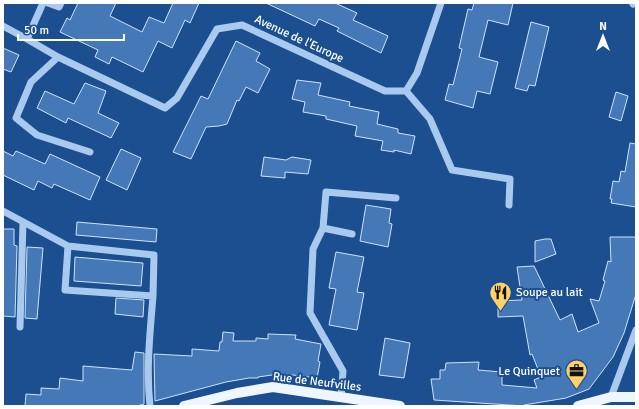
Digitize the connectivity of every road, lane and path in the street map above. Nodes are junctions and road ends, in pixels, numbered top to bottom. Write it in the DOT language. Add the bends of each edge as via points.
graph roads {
  1 [pos="44,3"];
  2 [pos="48,3"];
  3 [pos="61,3"];
  4 [pos="441,3"];
  5 [pos="3,26"];
  6 [pos="28,39"];
  7 [pos="58,57"];
  8 [pos="406,91"];
  9 [pos="90,152"];
  10 [pos="396,198"];
  11 [pos="509,204"];
  12 [pos="3,211"];
  13 [pos="23,222"];
  14 [pos="323,228"];
  15 [pos="352,234"];
  16 [pos="68,246"];
  17 [pos="153,296"];
  18 [pos="20,327"];
  19 [pos="636,330"];
  20 [pos="636,397"];
  21 [pos="341,398"];
  22 [pos="611,398"];
  23 [pos="150,406"];
  24 [pos="184,406"];
  25 [pos="400,406"];
  26 [pos="578,406"];
  1 -- 6 [label="street"];
  2 -- 3 [label="street" via="59,7"];
  4 -- 8 [label="street" via="417,73"];
  5 -- 6 [label="street, Avenue de l'Europe"];
  6 -- 7 [label="street, Avenue de l'Europe"];
  7 -- 8 [label="street, Avenue de l'Europe" via="165,108 177,98 218,29 242,25 385,91"];
  7 -- 9 [label="street" via="31,82 16,118 37,135"];
  8 -- 11 [label="street" via="430,119 452,170 510,179"];
  10 -- 14 [label="street" via="326,192"];
  12 -- 13 [label="street"];
  13 -- 16 [label="street"];
  13 -- 18 [label="street"];
  14 -- 15 [label="street"];
  14 -- 21 [label="street" via="313,248 310,313 343,371"];
  16 -- 17 [label="street" via="154,255"];
  16 -- 17 [label="street" via="65,290"];
  17 -- 23 [label="street" via="147,383"];
  19 -- 22 [label="street"];
  20 -- 22 [label="main road"];
  21 -- 24 [label="main road, Rue de Neufvilles" via="273,387 237,392"];
  21 -- 25 [label="main road, Rue de Neufvilles"];
  22 -- 26 [label="main road"];
}
